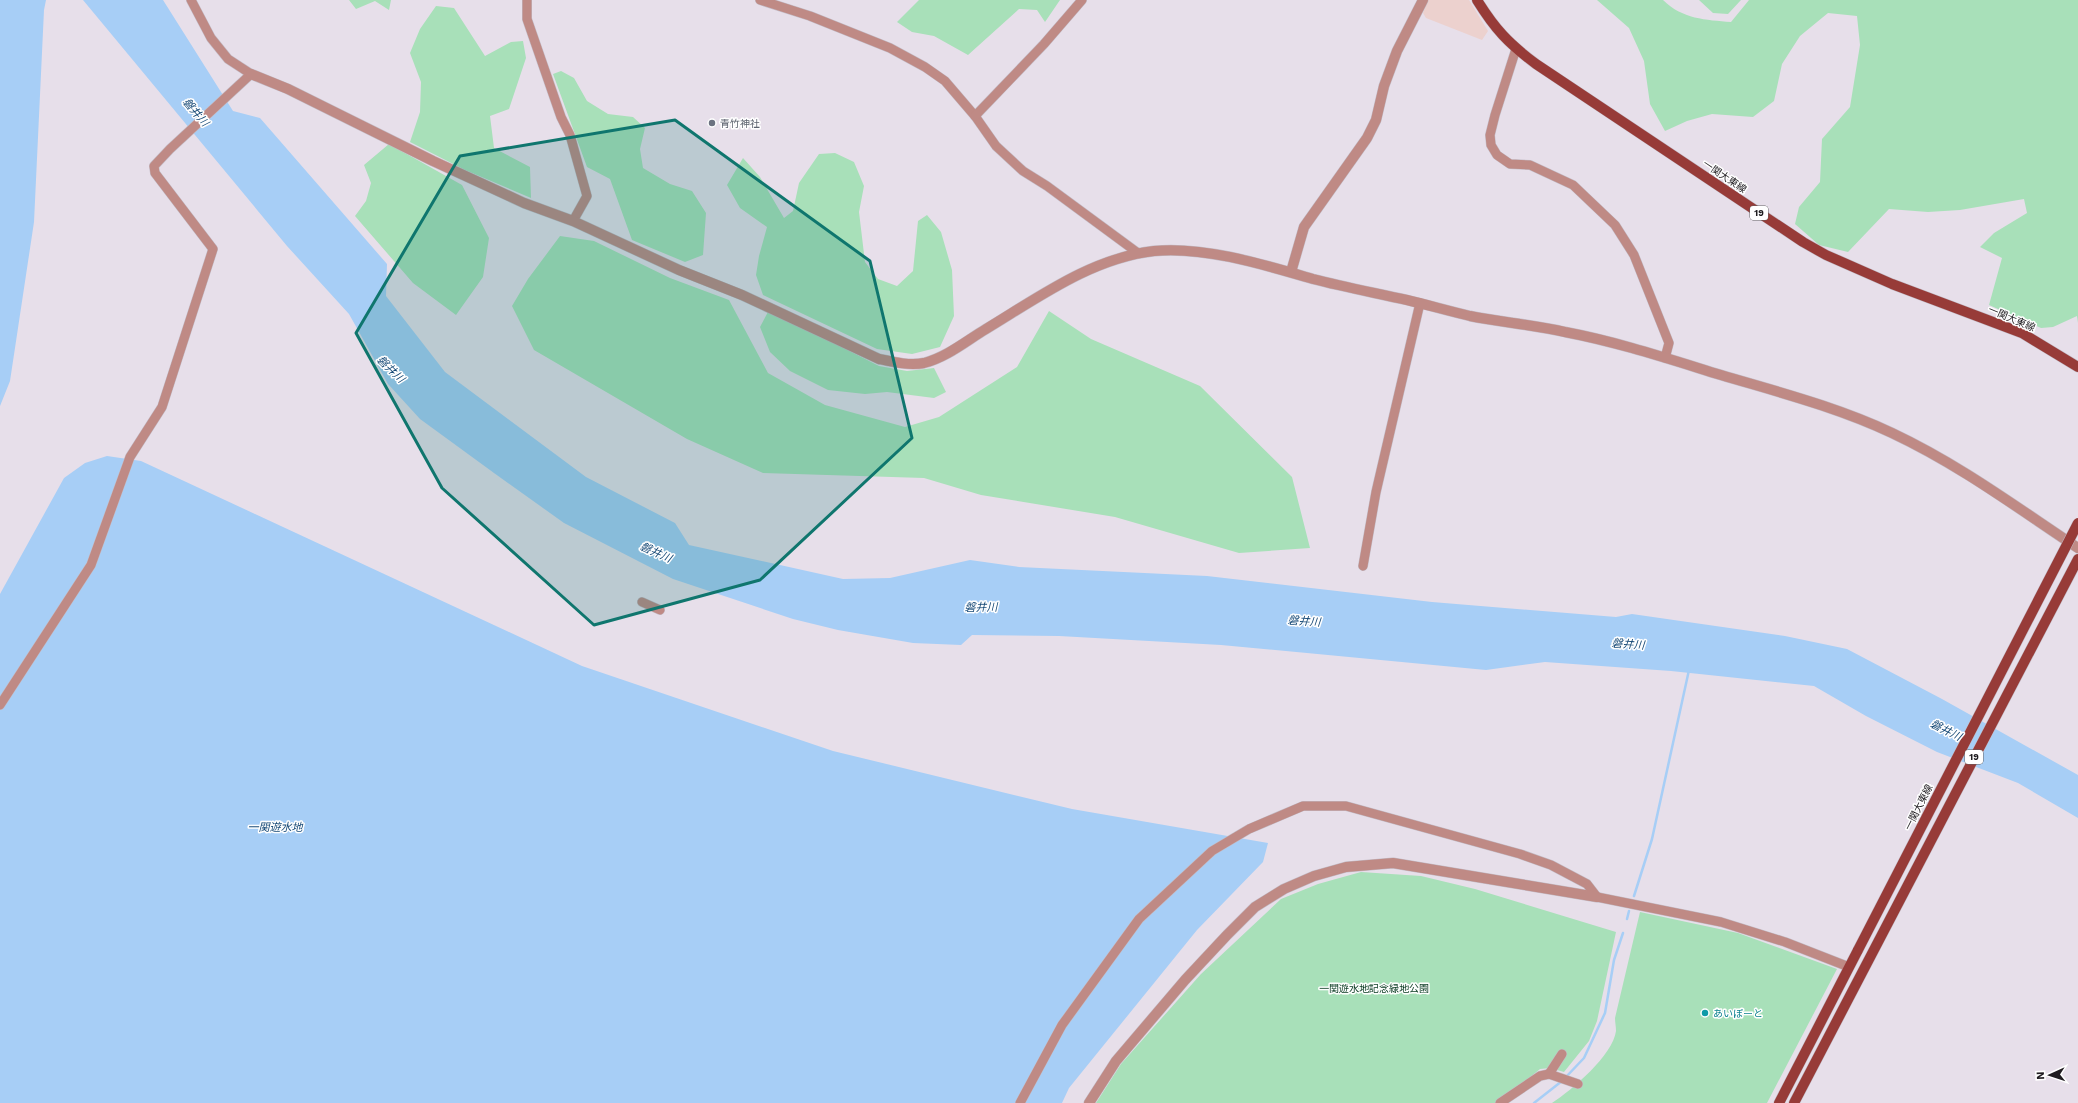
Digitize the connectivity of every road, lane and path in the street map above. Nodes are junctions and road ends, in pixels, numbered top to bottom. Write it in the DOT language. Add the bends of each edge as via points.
graph roads {
  1 [pos="191,0"];
  2 [pos="527,0"];
  3 [pos="760,0"];
  4 [pos="1082,0"];
  5 [pos="1423,0"];
  6 [pos="1477,0"];
  7 [pos="1516,49"];
  8 [pos="248,77"];
  9 [pos="975,116"];
  10 [pos="573,221"];
  11 [pos="1138,253"];
  12 [pos="1291,272"];
  13 [pos="1420,303"];
  14 [pos="1665,358"];
  15 [pos="2078,367"];
  16 [pos="2078,523"];
  17 [pos="2078,548"];
  18 [pos="2078,559"];
  19 [pos="1363,566"];
  20 [pos="642,602"];
  21 [pos="660,610"];
  22 [pos="0,705"];
  23 [pos="1597,897"];
  24 [pos="1849,967"];
  25 [pos="1562,1054"];
  26 [pos="1549,1074"];
  27 [pos="1578,1084"];
  28 [pos="1020,1103"];
  29 [pos="1088,1103"];
  30 [pos="1500,1103"];
  31 [pos="1779,1103"];
  32 [pos="1794,1103"];
  1 -- 8 [label="street" via="215,43"];
  2 -- 10 [label="street" via="527,20 570,135 587,196"];
  3 -- 9 [label="street" via="810,16 890,48 925,66 945,81"];
  4 -- 9 [label="street"];
  5 -- 12 [label="street" via="1396,51 1376,120 1367,138 1304,227"];
  6 -- 7 [label="main road, 一関大東線 / 19" via="1492,25"];
  7 -- 14 [label="street" via="1495,115 1490,135 1491,145 1497,155 1510,164 1530,165 1573,185 1615,225 1634,255 1669,343"];
  7 -- 15 [label="main road, 一関大東線 / 19" via="1714,184 1826,255 1892,284 2022,333"];
  8 -- 10 [label="street" via="288,89 517,200"];
  8 -- 22 [label="street" via="156,163 155,173 213,249 162,407 130,457 91,565"];
  9 -- 11 [label="street" via="996,146 1022,170"];
  10 -- 11 [label="street" via="679,270 742,295 879,359 902,363 921,364 946,354 1054,287 1096,266"];
  11 -- 12 [label="street" via="1181,250"];
  12 -- 13 [label="street"];
  13 -- 14 [label="street" via="1470,316 1568,332"];
  13 -- 19 [label="street" via="1376,492"];
  14 -- 17 [label="street" via="1804,399 1884,429 1980,480"];
  16 -- 24 [label="main road, 一関大東線 / 19, bridge"];
  18 -- 32 [label="main road, 19"];
  20 -- 21 [label="street"];
  23 -- 24 [label="street" via="1721,922 1785,942"];
  23 -- 28 [label="street" via="1587,884 1551,865 1520,854 1346,806 1303,806 1249,829 1212,851 1139,919 1062,1025"];
  23 -- 29 [label="street" via="1393,863 1346,867 1314,876 1284,889 1255,907 1233,929 1180,985 1116,1060"];
  24 -- 31 [label="main road, 一関大東線 / 19"];
  25 -- 26 [label="street"];
  26 -- 27 [label="street"];
  26 -- 30 [label="street" via="1540,1076"];
}
